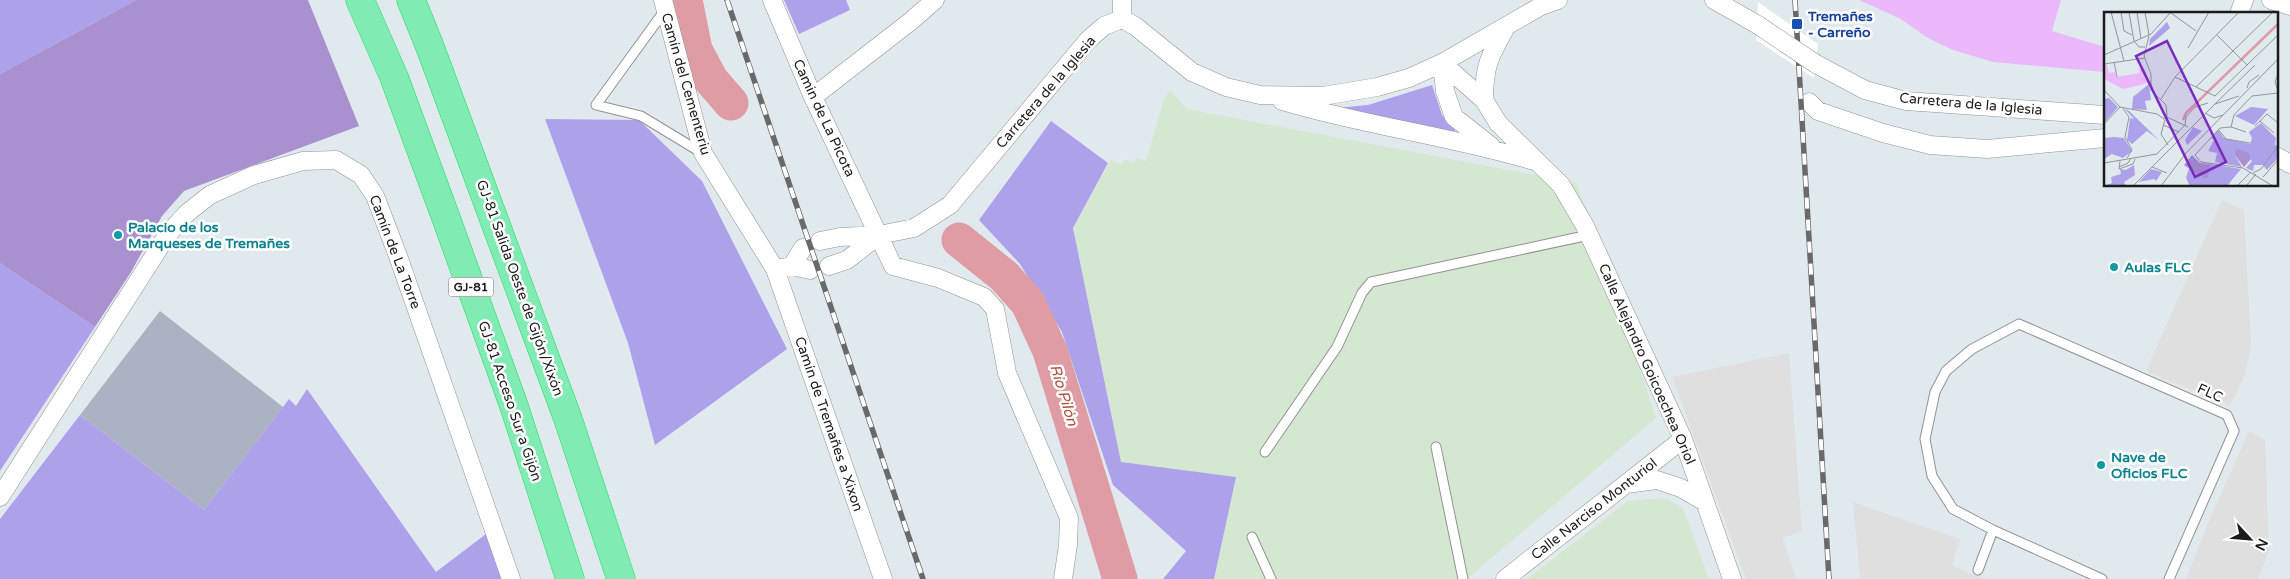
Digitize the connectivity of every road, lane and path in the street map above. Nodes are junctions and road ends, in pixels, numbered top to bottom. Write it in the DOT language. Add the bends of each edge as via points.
graph roads {
  1 [pos="360,0"];
  2 [pos="411,0"];
  3 [pos="772,0"];
  4 [pos="935,0"];
  5 [pos="1122,0"];
  6 [pos="1558,0"];
  7 [pos="1714,0"];
  8 [pos="2244,0"];
  9 [pos="2271,0"];
  10 [pos="664,5"];
  11 [pos="2290,6"];
  12 [pos="2240,12"];
  13 [pos="1122,19"];
  14 [pos="1506,28"];
  15 [pos="1442,63"];
  16 [pos="1260,95"];
  17 [pos="813,97"];
  18 [pos="1484,100"];
  19 [pos="1809,102"];
  20 [pos="2104,115"];
  21 [pos="2104,138"];
  22 [pos="1494,149"];
  23 [pos="703,153"];
  24 [pos="2278,157"];
  25 [pos="1538,162"];
  26 [pos="2290,164"];
  27 [pos="879,235"];
  28 [pos="1589,235"];
  29 [pos="820,241"];
  30 [pos="803,248"];
  31 [pos="829,266"];
  32 [pos="784,267"];
  33 [pos="810,270"];
  34 [pos="1684,439"];
  35 [pos="1436,447"];
  36 [pos="1265,452"];
  37 [pos="1626,484"];
  38 [pos="0,497"];
  39 [pos="1705,502"];
  40 [pos="1993,530"];
  41 [pos="1252,537"];
  42 [pos="1978,570"];
  43 [pos="510,579"];
  44 [pos="570,579"];
  45 [pos="621,579"];
  46 [pos="883,579"];
  47 [pos="1063,579"];
  48 [pos="1271,579"];
  49 [pos="1463,579"];
  50 [pos="1505,579"];
  51 [pos="1732,579"];
  52 [pos="2102,579"];
  53 [pos="2169,579"];
  1 -- 44 [label="highway, GJ-81 Acceso Sur a Gijón / GJ-81" via="394,77 514,406"];
  2 -- 45 [label="highway, GJ-81 Salida Oeste de Gijón/Xixón" via="568,419"];
  3 -- 17 [label="street, Camin de La Picota"];
  4 -- 17 [label="street"];
  5 -- 13 [label="street"];
  6 -- 14 [label="street" via="1541,6"];
  7 -- 20 [label="street, Carretera de la Iglesia, bridge" via="1816,64 1865,90 1906,101"];
  8 -- 12 [label="street"];
  9 -- 11 [label="street"];
  10 -- 23 [label="street, Camín del Cementeriu"];
  10 -- 23 [label="lane" via="596,105 642,116"];
  13 -- 16 [label="street" via="1192,72 1226,88"];
  13 -- 27 [label="street, Carretera de la Iglesia" via="1104,26 1088,40 950,205 914,228"];
  14 -- 15 [label="street"];
  14 -- 18 [label="street" via="1490,54 1484,76"];
  15 -- 16 [label="street" via="1409,78 1323,96"];
  15 -- 18 [label="street, Calle Alejandro Goicoechea Oriol"];
  15 -- 22 [label="street, Calle Alejandro Goicoechea Oriol" via="1445,91 1454,117"];
  16 -- 22 [label="street, Calle Alejandro Goicoechea Oriol" via="1320,112"];
  17 -- 27 [label="street, Camin de La Picota"];
  18 -- 25 [label="street, Calle Alejandro Goicoechea Oriol" via="1498,123"];
  19 -- 21 [label="street" via="1818,111 1930,146 1986,149"];
  22 -- 25 [label="street, Calle Alejandro Goicoechea Oriol"];
  23 -- 32 [label="street, Camín del Cementeriu"];
  24 -- 26 [label="street"];
  25 -- 28 [label="street, Calle Alejandro Goicoechea Oriol" via="1561,185"];
  27 -- 29 [label="street, Carretera de la Iglesia"];
  27 -- 31 [label="street, Carretera de la Iglesia" via="847,260"];
  27 -- 47 [label="street, Camin de La Picota" via="893,266 938,278 984,297 995,309 1007,374 1069,518"];
  28 -- 34 [label="street, Calle Alejandro Goicoechea Oriol"];
  28 -- 36 [label="lane" via="1371,282 1362,293 1337,347"];
  30 -- 32 [label="street"];
  32 -- 33 [label="street"];
  32 -- 46 [label="street, Camín de Tremañes a Xixon"];
  34 -- 37 [label="street, Calle Narciso Monturiol"];
  34 -- 39 [label="street, Calle Alejandro Goicoechea Oriol"];
  35 -- 49 [label="lane"];
  37 -- 39 [label="street" via="1656,480 1681,488"];
  37 -- 50 [label="street, Calle Narciso Monturiol"];
  38 -- 43 [label="street, Camín de La Torre" via="168,234 187,213 210,195 254,175 303,161 336,160 361,175 375,196"];
  39 -- 51 [label="street, Calle Alejandro Goicoechea Oriol"];
  40 -- 42 [label="lane"];
  40 -- 52 [label="lane"];
  40 -- 53 [label="lane, FLC" via="1953,509 1932,476 1925,439 1935,392 1946,371 1972,349 2019,324 2227,415 2234,431"];
  41 -- 48 [label="lane"];
}
